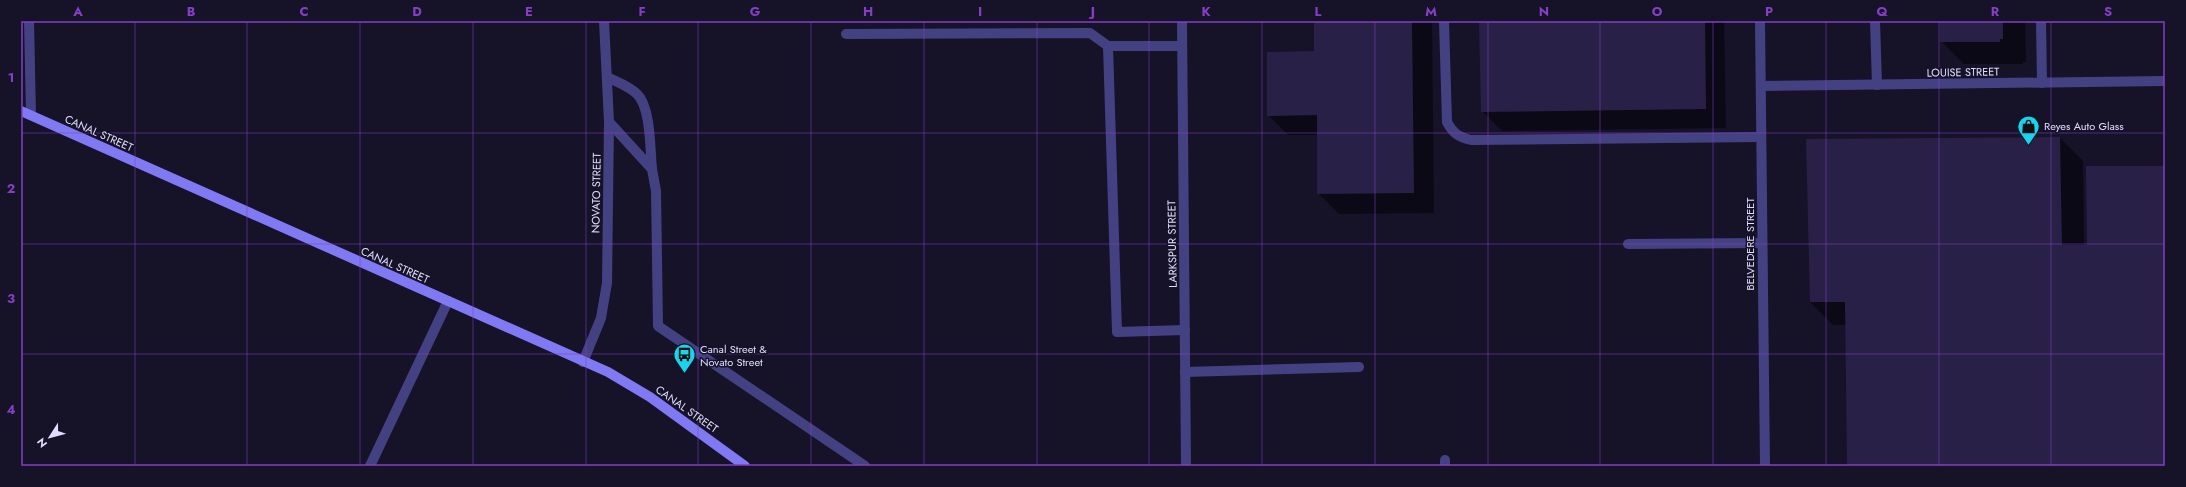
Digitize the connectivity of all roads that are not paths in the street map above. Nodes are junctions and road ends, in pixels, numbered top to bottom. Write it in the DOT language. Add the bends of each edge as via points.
graph roads {
  1 [pos="29,21"];
  2 [pos="604,21"];
  3 [pos="1182,21"];
  4 [pos="1444,21"];
  5 [pos="1760,21"];
  6 [pos="1875,21"];
  7 [pos="2041,21"];
  8 [pos="846,34"];
  9 [pos="1108,46"];
  10 [pos="1182,46"];
  11 [pos="607,77"];
  12 [pos="2165,81"];
  13 [pos="2042,83"];
  14 [pos="1878,85"];
  15 [pos="1761,86"];
  16 [pos="21,111"];
  17 [pos="31,115"];
  18 [pos="609,122"];
  19 [pos="1761,136"];
  20 [pos="652,169"];
  21 [pos="1762,243"];
  22 [pos="1628,244"];
  23 [pos="448,301"];
  24 [pos="1185,330"];
  25 [pos="583,362"];
  26 [pos="1359,367"];
  27 [pos="1185,372"];
  28 [pos="370,466"];
  29 [pos="745,466"];
  30 [pos="865,466"];
  31 [pos="1186,466"];
  32 [pos="1764,466"];
  1 -- 17 [label="street"];
  2 -- 11 [label="street, NOVATO STREET"];
  3 -- 10 [label="street, LARKSPUR STREET"];
  4 -- 19 [label="street" via="1447,122 1460,138 1479,140"];
  5 -- 15 [label="street, BELVEDERE STREET"];
  6 -- 14 [label="street"];
  7 -- 13 [label="street"];
  8 -- 9 [label="street" via="1090,33"];
  9 -- 10 [label="street"];
  9 -- 24 [label="street" via="1117,332"];
  10 -- 24 [label="street, LARKSPUR STREET"];
  11 -- 18 [label="street, NOVATO STREET"];
  11 -- 20 [label="street" via="638,94 645,104"];
  12 -- 13 [label="street, LOUISE STREET"];
  13 -- 14 [label="street, LOUISE STREET"];
  14 -- 15 [label="street, LOUISE STREET"];
  15 -- 19 [label="street, BELVEDERE STREET"];
  16 -- 17 [label="street, CANAL STREET"];
  17 -- 23 [label="street, CANAL STREET"];
  18 -- 20 [label="street"];
  18 -- 25 [label="street, NOVATO STREET" via="606,296 599,324"];
  19 -- 21 [label="street, BELVEDERE STREET"];
  20 -- 30 [label="street" via="656,191 658,326"];
  21 -- 22 [label="street"];
  21 -- 32 [label="street, BELVEDERE STREET"];
  23 -- 25 [label="street, CANAL STREET"];
  23 -- 28 [label="street"];
  24 -- 27 [label="street, LARKSPUR STREET"];
  25 -- 29 [label="street, CANAL STREET" via="650,397"];
  26 -- 27 [label="street"];
  27 -- 31 [label="street, LARKSPUR STREET"];
}
